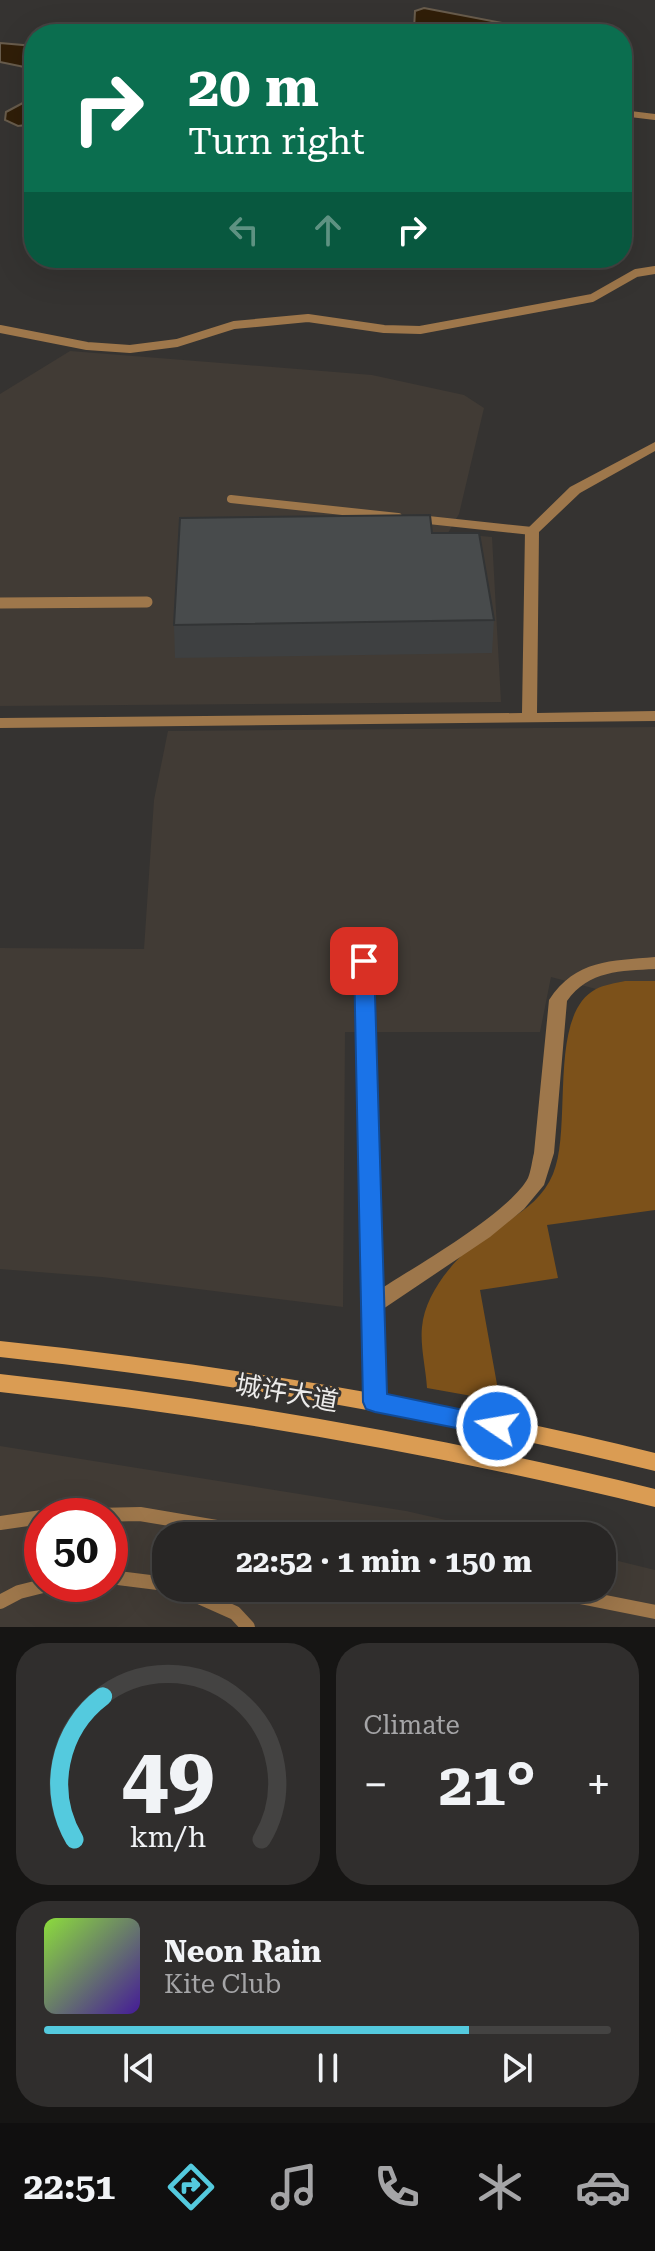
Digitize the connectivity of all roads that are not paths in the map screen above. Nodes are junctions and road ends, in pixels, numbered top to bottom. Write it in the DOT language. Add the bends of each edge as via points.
graph roads {
  1 [pos="632,114"];
  2 [pos="655,117"];
  3 [pos="655,270"];
  4 [pos="0,329"];
  5 [pos="655,446"];
  6 [pos="231,499"];
  7 [pos="532,531"];
  8 [pos="147,602"];
  9 [pos="0,603"];
  10 [pos="655,716"];
  11 [pos="529,718"];
  12 [pos="0,723"];
  13 [pos="364,961"];
  14 [pos="655,963"];
  15 [pos="373,1305"];
  16 [pos="0,1349"];
  17 [pos="0,1383"];
  18 [pos="375,1402"];
  19 [pos="655,1462"];
  20 [pos="655,1498"];
  21 [pos="128,1514"];
  22 [pos="24,1520"];
  23 [pos="187,1522"];
  24 [pos="0,1523"];
  25 [pos="128,1579"];
  26 [pos="152,1582"];
  27 [pos="24,1591"];
  28 [pos="0,1602"];
  29 [pos="210,1602"];
  30 [pos="605,1602"];
  31 [pos="655,1612"];
  32 [pos="248,1627"];
  1 -- 2 [label="lane"];
  3 -- 4 [label="lane" via="636,273 592,298 420,330 308,318 234,325 177,343 130,349"];
  5 -- 7 [label="street" via="575,490"];
  6 -- 7 [label="lane"];
  7 -- 11 [label="street"];
  8 -- 9 [label="lane"];
  10 -- 11 [label="street"];
  11 -- 12 [label="street"];
  13 -- 15 [label="street"];
  14 -- 15 [label="street" via="595,969 569,983 558,1000 537,1180 483,1232"];
  15 -- 18 [label="street"];
  16 -- 18 [label="main road, 城许大道" via="127,1362"];
  17 -- 20 [label="main road, 城许大道" via="258,1416"];
  18 -- 19 [label="main road, 城许大道"];
  21 -- 23 [label="lane"];
  22 -- 24 [label="lane"];
  25 -- 26 [label="lane"];
  27 -- 28 [label="lane"];
  29 -- 32 [label="lane" via="235,1613"];
  30 -- 31 [label="lane"];
}
